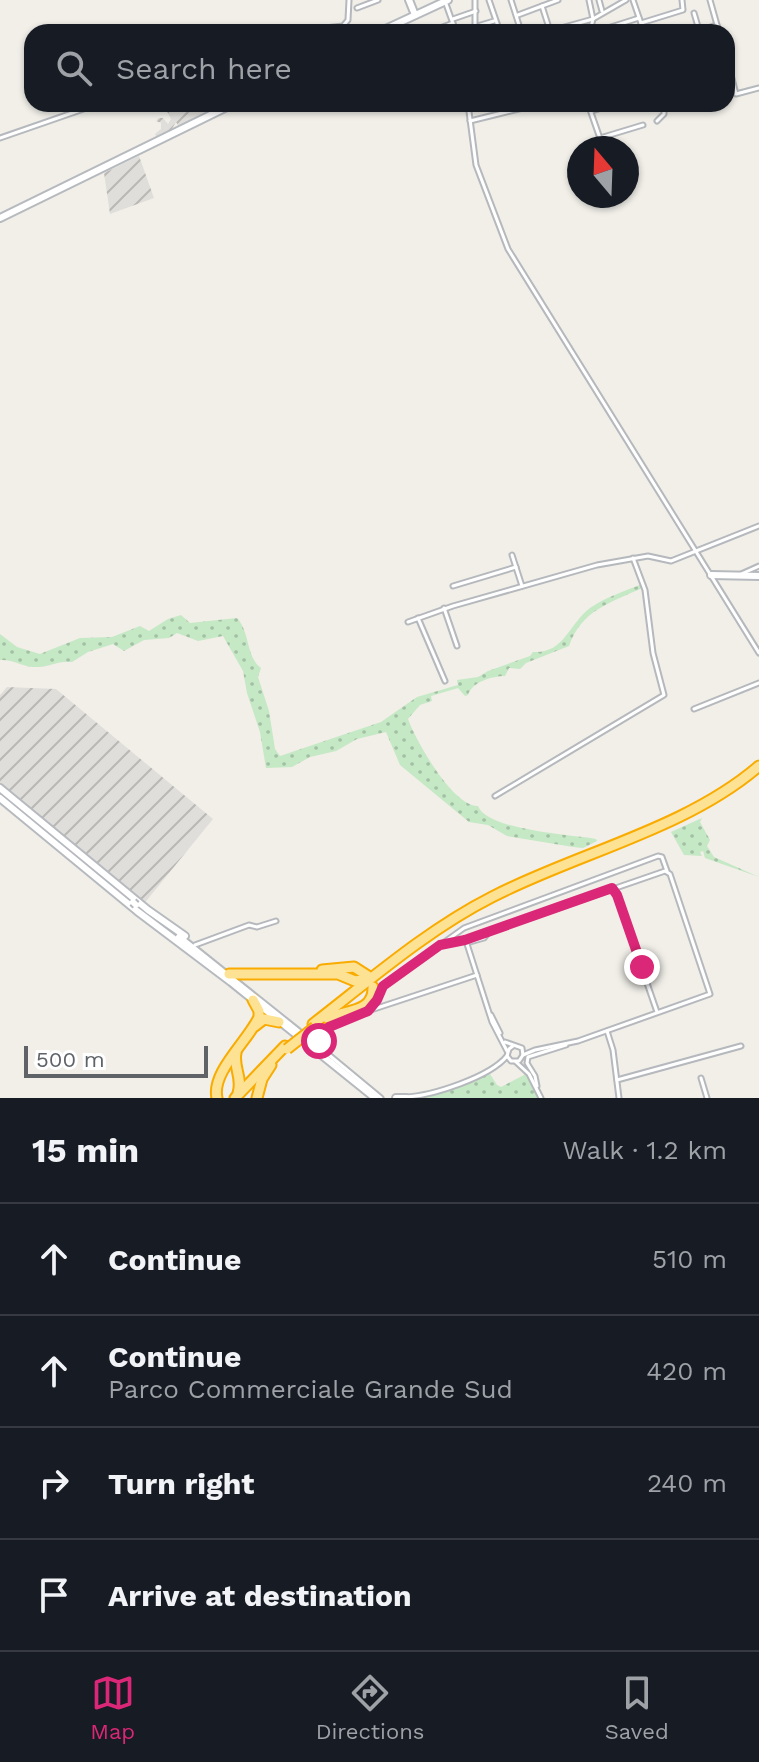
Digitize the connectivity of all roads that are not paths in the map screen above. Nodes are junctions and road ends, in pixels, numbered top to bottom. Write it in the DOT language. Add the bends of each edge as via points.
graph roads {
  1 [pos="349,0"];
  2 [pos="378,0"];
  3 [pos="409,0"];
  4 [pos="446,0"];
  5 [pos="475,0"];
  6 [pos="489,0"];
  7 [pos="512,0"];
  8 [pos="558,0"];
  9 [pos="589,0"];
  10 [pos="599,0"];
  11 [pos="625,0"];
  12 [pos="633,0"];
  13 [pos="682,0"];
  14 [pos="710,0"];
  15 [pos="616,3"];
  16 [pos="542,6"];
  17 [pos="357,8"];
  18 [pos="476,11"];
  19 [pos="602,11"];
  20 [pos="694,13"];
  21 [pos="415,15"];
  22 [pos="518,15"];
  23 [pos="593,19"];
  24 [pos="640,20"];
  25 [pos="495,21"];
  26 [pos="452,22"];
  27 [pos="345,24"];
  28 [pos="396,24"];
  29 [pos="448,24"];
  30 [pos="475,24"];
  31 [pos="488,24"];
  32 [pos="497,24"];
  33 [pos="519,24"];
  34 [pos="548,24"];
  35 [pos="575,24"];
  36 [pos="593,24"];
  37 [pos="624,24"];
  38 [pos="641,24"];
  39 [pos="695,24"];
  40 [pos="717,24"];
  41 [pos="759,88"];
  42 [pos="735,90"];
  43 [pos="75,112"];
  44 [pos="217,112"];
  45 [pos="469,112"];
  46 [pos="507,112"];
  47 [pos="591,112"];
  48 [pos="664,112"];
  49 [pos="470,121"];
  50 [pos="657,121"];
  51 [pos="642,124"];
  52 [pos="599,136"];
  53 [pos="606,136"];
  54 [pos="0,138"];
  55 [pos="0,218"];
  56 [pos="759,526"];
  57 [pos="695,550"];
  58 [pos="512,555"];
  59 [pos="633,558"];
  60 [pos="759,566"];
  61 [pos="516,567"];
  62 [pos="711,575"];
  63 [pos="739,575"];
  64 [pos="759,576"];
  65 [pos="453,586"];
  66 [pos="522,586"];
  67 [pos="444,608"];
  68 [pos="418,618"];
  69 [pos="408,622"];
  70 [pos="756,644"];
  71 [pos="457,646"];
  72 [pos="759,653"];
  73 [pos="445,681"];
  74 [pos="759,683"];
  75 [pos="694,709"];
  76 [pos="759,768"];
  77 [pos="0,793"];
  78 [pos="495,796"];
  79 [pos="667,871"];
  80 [pos="614,888"];
  81 [pos="135,904"];
  82 [pos="276,921"];
  83 [pos="426,941"];
  84 [pos="468,942"];
  85 [pos="195,945"];
  86 [pos="440,945"];
  87 [pos="208,958"];
  88 [pos="229,974"];
  89 [pos="307,974"];
  90 [pos="477,975"];
  91 [pos="250,976"];
  92 [pos="344,977"];
  93 [pos="371,981"];
  94 [pos="247,989"];
  95 [pos="253,1000"];
  96 [pos="344,1000"];
  97 [pos="368,1011"];
  98 [pos="658,1012"];
  99 [pos="279,1022"];
  100 [pos="319,1025"];
  101 [pos="255,1026"];
  102 [pos="607,1030"];
  103 [pos="303,1037"];
  104 [pos="501,1038"];
  105 [pos="312,1039"];
  106 [pos="319,1041"];
  107 [pos="570,1043"];
  108 [pos="513,1046"];
  109 [pos="741,1046"];
  110 [pos="286,1048"];
  111 [pos="522,1048"];
  112 [pos="535,1050"];
  113 [pos="236,1053"];
  114 [pos="507,1053"];
  115 [pos="523,1056"];
  116 [pos="514,1061"];
  117 [pos="273,1062"];
  118 [pos="501,1064"];
  119 [pos="236,1066"];
  120 [pos="261,1068"];
  121 [pos="525,1068"];
  122 [pos="701,1078"];
  123 [pos="617,1080"];
  124 [pos="537,1086"];
  125 [pos="420,1096"];
  126 [pos="217,1098"];
  127 [pos="237,1098"];
  128 [pos="257,1098"];
  129 [pos="375,1098"];
  130 [pos="382,1098"];
  131 [pos="396,1098"];
  132 [pos="405,1098"];
  133 [pos="541,1098"];
  134 [pos="619,1098"];
  135 [pos="707,1098"];
  1 -- 27 [label="street"];
  2 -- 17 [label="street"];
  3 -- 21 [label="main road"];
  4 -- 21 [label="main road"];
  4 -- 26 [label="street"];
  5 -- 18 [label="street"];
  6 -- 25 [label="street"];
  7 -- 33 [label="street"];
  8 -- 16 [label="street"];
  9 -- 23 [label="street"];
  10 -- 19 [label="street"];
  11 -- 15 [label="street"];
  12 -- 24 [label="street"];
  13 -- 24 [label="street" via="683,10"];
  14 -- 40 [label="street"];
  15 -- 19 [label="street"];
  16 -- 22 [label="street"];
  16 -- 34 [label="street"];
  18 -- 26 [label="street"];
  18 -- 30 [label="street"];
  19 -- 23 [label="street"];
  20 -- 39 [label="street"];
  21 -- 28 [label="main road"];
  23 -- 35 [label="street"];
  23 -- 36 [label="street"];
  24 -- 37 [label="street"];
  24 -- 38 [label="street"];
  25 -- 31 [label="street"];
  25 -- 32 [label="street"];
  26 -- 29 [label="street"];
  41 -- 42 [label="street"];
  43 -- 54 [label="street"];
  44 -- 55 [label="main road"];
  45 -- 49 [label="street"];
  46 -- 49 [label="street"];
  47 -- 52 [label="street"];
  48 -- 50 [label="street"];
  49 -- 57 [label="street" via="476,165 508,249"];
  51 -- 53 [label="street"];
  56 -- 57 [label="street"];
  57 -- 59 [label="street" via="668,561"];
  57 -- 62 [label="street"];
  58 -- 61 [label="street"];
  59 -- 66 [label="street"];
  59 -- 78 [label="street" via="645,590 664,695"];
  60 -- 63 [label="street"];
  61 -- 65 [label="street"];
  61 -- 66 [label="street"];
  62 -- 63 [label="main road"];
  62 -- 70 [label="street"];
  63 -- 64 [label="main road"];
  66 -- 67 [label="street"];
  67 -- 68 [label="street"];
  67 -- 71 [label="street"];
  68 -- 69 [label="street"];
  68 -- 73 [label="street"];
  70 -- 72 [label="street"];
  74 -- 75 [label="street"];
  76 -- 83 [label="highway" via="667,823 492,901"];
  77 -- 81 [label="main road"];
  79 -- 80 [label="street"];
  79 -- 86 [label="street" via="658,856 464,928"];
  79 -- 98 [label="street" via="711,992"];
  80 -- 84 [label="street"];
  80 -- 98 [label="street"];
  81 -- 85 [label="main road"];
  81 -- 87 [label="main road"];
  81 -- 95 [label="main road"];
  82 -- 85 [label="street"];
  83 -- 93 [label="highway"];
  83 -- 100 [label="highway"];
  84 -- 86 [label="street"];
  84 -- 90 [label="street"];
  85 -- 87 [label="main road"];
  86 -- 97 [label="street" via="383,986"];
  87 -- 88 [label="main road"];
  88 -- 91 [label="highway"];
  88 -- 94 [label="main road"];
  89 -- 91 [label="highway"];
  89 -- 92 [label="highway"];
  89 -- 93 [label="highway" via="347,966"];
  90 -- 97 [label="street"];
  90 -- 104 [label="street"];
  91 -- 94 [label="highway"];
  92 -- 93 [label="highway"];
  92 -- 96 [label="highway" via="349,987"];
  93 -- 96 [label="highway"];
  93 -- 100 [label="highway" via="373,995 365,1007"];
  94 -- 103 [label="main road"];
  95 -- 99 [label="main road"];
  95 -- 101 [label="highway" via="259,1011"];
  96 -- 100 [label="highway"];
  97 -- 100 [label="street"];
  98 -- 102 [label="street"];
  99 -- 101 [label="highway" via="264,1019"];
  99 -- 129 [label="main road"];
  100 -- 105 [label="street"];
  100 -- 106 [label="street"];
  100 -- 110 [label="highway, bridge"];
  101 -- 113 [label="highway"];
  102 -- 107 [label="street"];
  102 -- 123 [label="street"];
  103 -- 105 [label="street"];
  103 -- 130 [label="main road"];
  104 -- 108 [label="street"];
  104 -- 114 [label="street"];
  105 -- 106 [label="street"];
  106 -- 130 [label="street"];
  107 -- 112 [label="street"];
  107 -- 124 [label="street" via="528,1057"];
  108 -- 111 [label="street"];
  108 -- 114 [label="street"];
  109 -- 123 [label="street"];
  110 -- 117 [label="highway"];
  110 -- 120 [label="highway"];
  111 -- 112 [label="street"];
  111 -- 115 [label="street"];
  112 -- 115 [label="street"];
  113 -- 119 [label="highway"];
  113 -- 126 [label="highway" via="217,1081"];
  114 -- 116 [label="street"];
  114 -- 118 [label="street"];
  115 -- 116 [label="street"];
  115 -- 121 [label="street"];
  116 -- 118 [label="street"];
  116 -- 121 [label="street"];
  117 -- 127 [label="highway"];
  117 -- 128 [label="highway"];
  118 -- 125 [label="street"];
  119 -- 120 [label="highway" via="250,1073"];
  119 -- 127 [label="highway"];
  120 -- 127 [label="highway"];
  121 -- 124 [label="street"];
  122 -- 135 [label="street"];
  123 -- 134 [label="street"];
  124 -- 133 [label="street"];
  125 -- 132 [label="street"];
  131 -- 132 [label="main road"];
}
